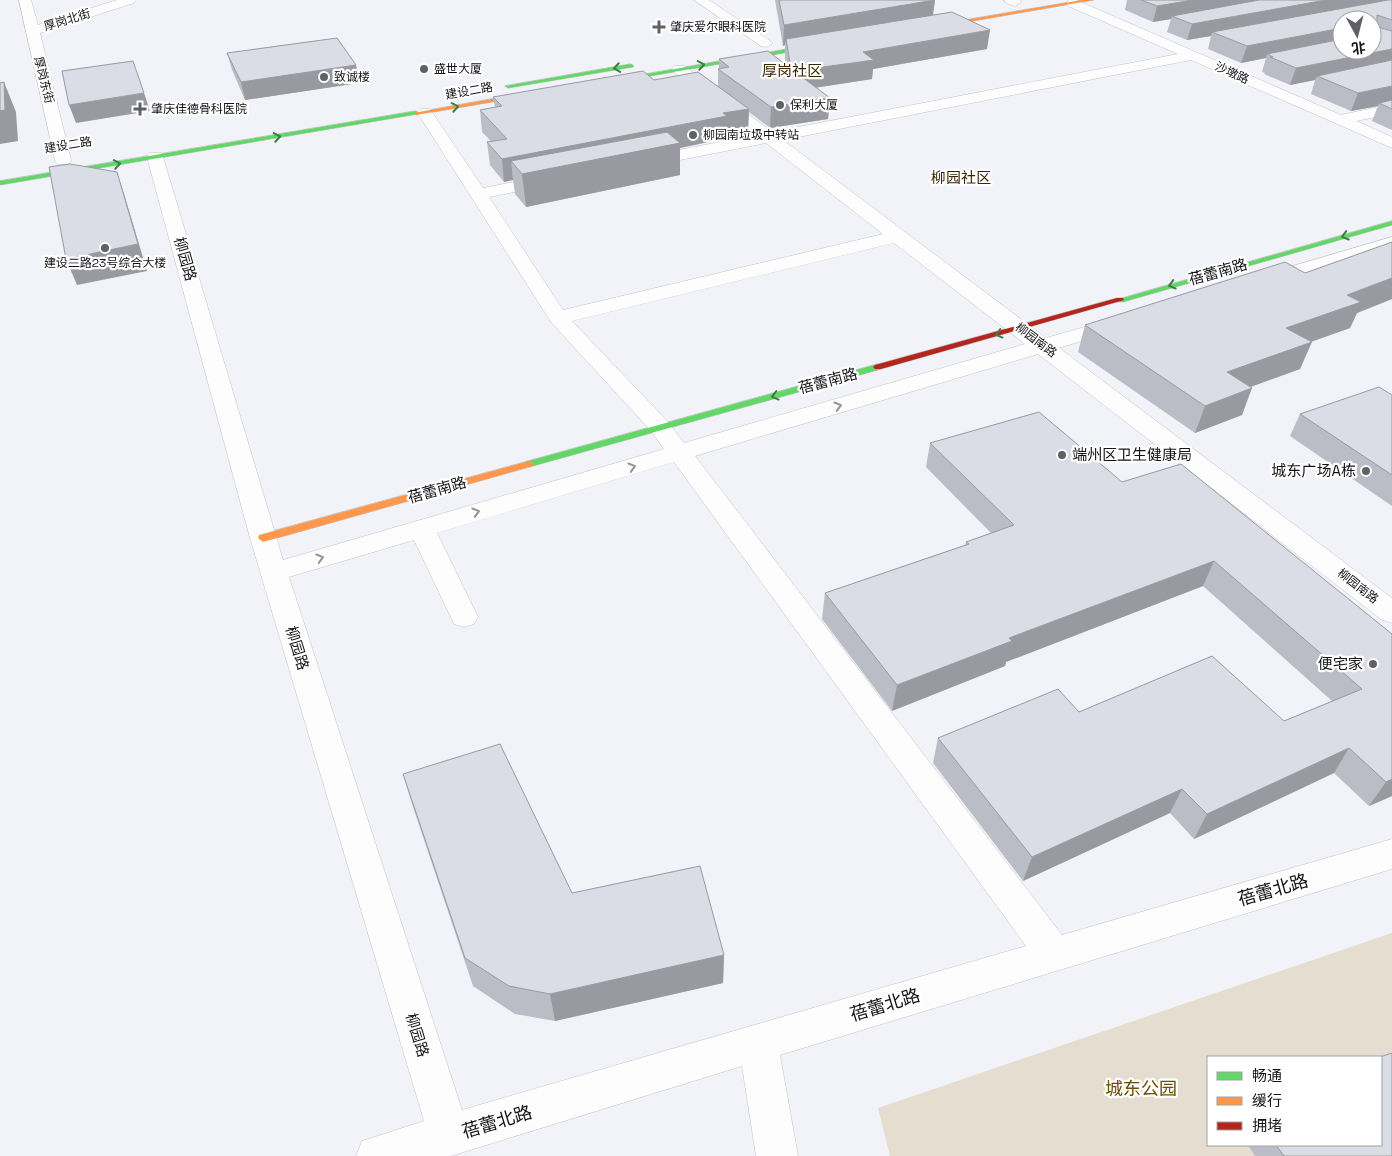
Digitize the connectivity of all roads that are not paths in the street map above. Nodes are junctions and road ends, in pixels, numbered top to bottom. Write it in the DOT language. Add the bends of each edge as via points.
graph roads {
  1 [pos="25,0"];
  2 [pos="130,0"];
  3 [pos="700,0"];
  4 [pos="1091,0"];
  5 [pos="1018,1"];
  6 [pos="1072,3"];
  7 [pos="929,16"];
  8 [pos="1163,26"];
  9 [pos="924,28"];
  10 [pos="32,31"];
  11 [pos="1135,31"];
  12 [pos="824,34"];
  13 [pos="766,43"];
  14 [pos="836,43"];
  15 [pos="1204,43"];
  16 [pos="1176,49"];
  17 [pos="1192,56"];
  18 [pos="1258,66"];
  19 [pos="679,69"];
  20 [pos="1230,72"];
  21 [pos="1308,88"];
  22 [pos="1281,94"];
  23 [pos="369,109"];
  24 [pos="1392,109"];
  25 [pos="425,112"];
  26 [pos="1340,120"];
  27 [pos="769,138"];
  28 [pos="1392,143"];
  29 [pos="155,157"];
  30 [pos="68,159"];
  31 [pos="48,162"];
  32 [pos="633,164"];
  33 [pos="565,177"];
  34 [pos="0,183"];
  35 [pos="478,194"];
  36 [pos="1392,223"];
  37 [pos="899,236"];
  38 [pos="1392,243"];
  39 [pos="1204,298"];
  40 [pos="558,318"];
  41 [pos="1138,318"];
  42 [pos="1020,328"];
  43 [pos="1043,346"];
  44 [pos="660,428"];
  45 [pos="679,453"];
  46 [pos="422,529"];
  47 [pos="263,538"];
  48 [pos="274,572"];
  49 [pos="1392,613"];
  50 [pos="464,617"];
  51 [pos="1392,854"];
  52 [pos="1054,954"];
  53 [pos="758,1043"];
  54 [pos="449,1136"];
  55 [pos="377,1156"];
  56 [pos="776,1156"];
  1 -- 10 [label="street, 厚岗东街"];
  2 -- 10 [label="street, 厚岗北街"];
  3 -- 13 [label="street"];
  4 -- 6 [label="main road"];
  5 -- 7 [label="main road"];
  6 -- 9 [label="main road"];
  6 -- 11 [label="street, 沙墩路"];
  8 -- 11 [label="street"];
  10 -- 30 [label="street, 厚岗东街"];
  11 -- 16 [label="street, 沙墩路"];
  12 -- 13 [label="main road, 建设二路"];
  13 -- 23 [label="main road, 建设二路, one-way"];
  19 -- 14 [label="main road, 建设二路, one-way"];
  15 -- 16 [label="street"];
  16 -- 17 [label="street, 沙墩路"];
  17 -- 20 [label="street, 沙墩路"];
  17 -- 27 [label="street"];
  18 -- 20 [label="street"];
  25 -- 19 [label="main road, 建设二路, one-way"];
  19 -- 27 [label="street, 柳园南路"];
  20 -- 22 [label="street, 沙墩路"];
  21 -- 22 [label="street"];
  22 -- 26 [label="street, 沙墩路"];
  24 -- 26 [label="street"];
  29 -- 25 [label="main road, 建设二路, one-way"];
  25 -- 35 [label="street"];
  26 -- 28 [label="street, 沙墩路"];
  27 -- 32 [label="street"];
  27 -- 37 [label="street, 柳园南路"];
  34 -- 29 [label="main road, 建设二路, one-way"];
  29 -- 47 [label="street, 柳园路"];
  30 -- 31 [label="main road, 建设二路"];
  33 -- 35 [label="street"];
  35 -- 40 [label="street"];
  36 -- 42 [label="main road, 蓓蕾南路, one-way"];
  37 -- 40 [label="street"];
  37 -- 42 [label="street, 柳园南路"];
  38 -- 39 [label="street, 蓓蕾南路"];
  40 -- 44 [label="street"];
  41 -- 43 [label="street, 蓓蕾南路"];
  42 -- 43 [label="street, 柳园南路"];
  42 -- 44 [label="main road, 蓓蕾南路, one-way"];
  45 -- 43 [label="street, 蓓蕾南路, one-way"];
  43 -- 49 [label="street, 柳园南路"];
  44 -- 45 [label="street"];
  44 -- 47 [label="main road, 蓓蕾南路"];
  46 -- 45 [label="street, 蓓蕾南路, one-way"];
  45 -- 52 [label="street"];
  48 -- 46 [label="street, 蓓蕾南路, one-way"];
  46 -- 50 [label="street"];
  47 -- 48 [label="street, 柳园路"];
  48 -- 54 [label="street, 柳园路"];
  51 -- 52 [label="street, 蓓蕾北路"];
  52 -- 53 [label="street, 蓓蕾北路"];
  53 -- 54 [label="street, 蓓蕾北路"];
  53 -- 56 [label="street"];
  54 -- 55 [label="street, 蓓蕾北路"];
}
